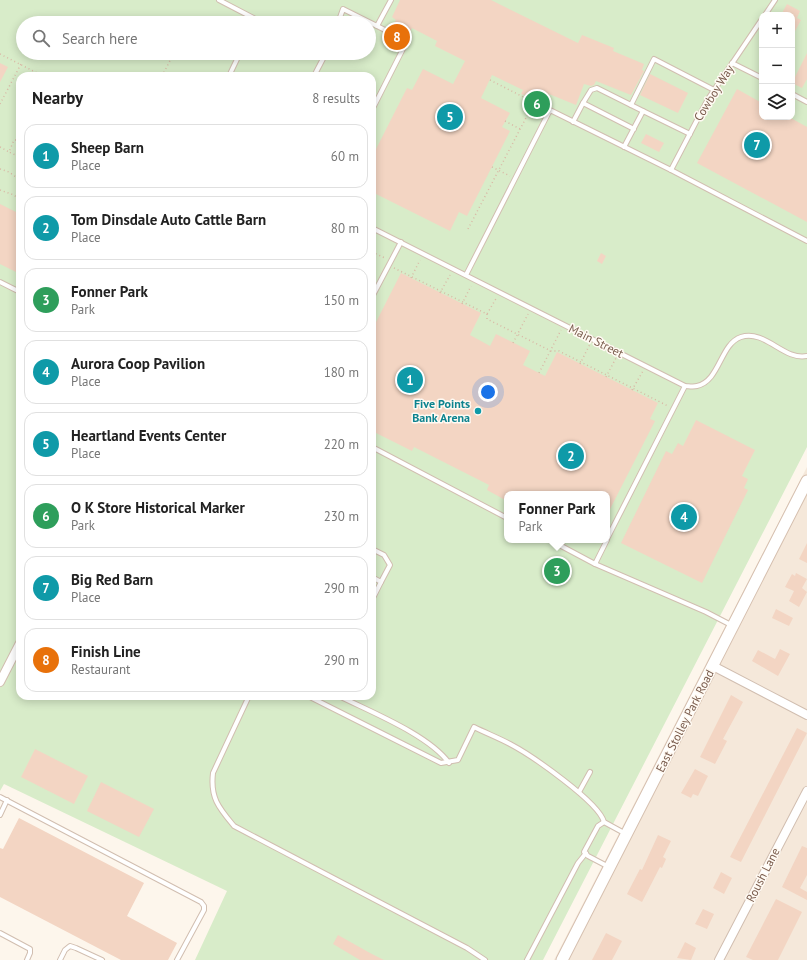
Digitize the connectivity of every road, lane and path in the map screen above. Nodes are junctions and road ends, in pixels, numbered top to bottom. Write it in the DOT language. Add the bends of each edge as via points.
graph roads {
  1 [pos="219,0"];
  2 [pos="391,0"];
  3 [pos="775,0"];
  4 [pos="767,12"];
  5 [pos="247,16"];
  6 [pos="341,16"];
  7 [pos="358,16"];
  8 [pos="759,23"];
  9 [pos="377,26"];
  10 [pos="0,54"];
  11 [pos="170,60"];
  12 [pos="236,60"];
  13 [pos="321,60"];
  14 [pos="732,63"];
  15 [pos="21,64"];
  16 [pos="17,72"];
  17 [pos="36,72"];
  18 [pos="164,72"];
  19 [pos="230,72"];
  20 [pos="316,72"];
  21 [pos="16,74"];
  22 [pos="759,76"];
  23 [pos="490,80"];
  24 [pos="714,90"];
  25 [pos="795,96"];
  26 [pos="376,102"];
  27 [pos="807,102"];
  28 [pos="583,103"];
  29 [pos="0,104"];
  30 [pos="537,104"];
  31 [pos="631,105"];
  32 [pos="550,110"];
  33 [pos="643,111"];
  34 [pos="505,121"];
  35 [pos="573,122"];
  36 [pos="520,128"];
  37 [pos="634,129"];
  38 [pos="690,134"];
  39 [pos="16,140"];
  40 [pos="0,147"];
  41 [pos="624,147"];
  42 [pos="9,152"];
  43 [pos="16,155"];
  44 [pos="492,167"];
  45 [pos="0,169"];
  46 [pos="498,170"];
  47 [pos="671,170"];
  48 [pos="16,177"];
  49 [pos="515,179"];
  50 [pos="0,190"];
  51 [pos="16,197"];
  52 [pos="376,230"];
  53 [pos="468,230"];
  54 [pos="807,241"];
  55 [pos="401,242"];
  56 [pos="423,253"];
  57 [pos="376,254"];
  58 [pos="390,263"];
  59 [pos="453,269"];
  60 [pos="466,275"];
  61 [pos="411,277"];
  62 [pos="475,280"];
  63 [pos="0,282"];
  64 [pos="376,289"];
  65 [pos="16,290"];
  66 [pos="441,292"];
  67 [pos="499,292"];
  68 [pos="462,303"];
  69 [pos="531,308"];
  70 [pos="487,314"];
  71 [pos="564,325"];
  72 [pos="518,334"];
  73 [pos="593,339"];
  74 [pos="513,343"];
  75 [pos="551,351"];
  76 [pos="619,353"];
  77 [pos="807,356"];
  78 [pos="580,363"];
  79 [pos="646,366"];
  80 [pos="539,373"];
  81 [pos="607,376"];
  82 [pos="684,386"];
  83 [pos="633,389"];
  84 [pos="673,409"];
  85 [pos="376,449"];
  86 [pos="807,481"];
  87 [pos="504,516"];
  88 [pos="610,534"];
  89 [pos="556,543"];
  90 [pos="606,543"];
  91 [pos="376,551"];
  92 [pos="595,564"];
  93 [pos="376,579"];
  94 [pos="381,582"];
  95 [pos="376,592"];
  96 [pos="733,626"];
  97 [pos="16,651"];
  98 [pos="712,666"];
  99 [pos="0,682"];
  100 [pos="247,700"];
  101 [pos="316,700"];
  102 [pos="347,700"];
  103 [pos="807,715"];
  104 [pos="449,763"];
  105 [pos="590,772"];
  106 [pos="807,790"];
  107 [pos="580,792"];
  108 [pos="0,797"];
  109 [pos="7,800"];
  110 [pos="0,814"];
  111 [pos="604,822"];
  112 [pos="626,835"];
  113 [pos="586,853"];
  114 [pos="609,867"];
  115 [pos="0,933"];
  116 [pos="27,960"];
  117 [pos="60,960"];
  118 [pos="102,960"];
  119 [pos="178,960"];
  120 [pos="485,960"];
  121 [pos="527,960"];
  122 [pos="562,960"];
  123 [pos="719,960"];
  1 -- 5 [label="lane"];
  2 -- 9 [label="lane"];
  3 -- 4 [label="lane"];
  6 -- 7 [label="lane" via="344,9"];
  8 -- 14 [label="lane, Cowboy Way"];
  9 -- 26 [label="lane" via="407,41"];
  10 -- 15 [label="path"];
  11 -- 18 [label="path"];
  12 -- 19 [label="lane"];
  13 -- 20 [label="lane"];
  14 -- 22 [label="lane"];
  14 -- 24 [label="lane, Cowboy Way"];
  15 -- 16 [label="path"];
  15 -- 17 [label="path"];
  21 -- 29 [label="path"];
  23 -- 30 [label="path"];
  24 -- 31 [label="lane" via="654,59"];
  24 -- 38 [label="lane, Cowboy Way"];
  25 -- 27 [label="lane"];
  28 -- 31 [label="lane" via="591,90 597,88"];
  28 -- 35 [label="lane"];
  28 -- 37 [label="lane"];
  30 -- 32 [label="path"];
  30 -- 36 [label="path"];
  31 -- 33 [label="lane"];
  32 -- 35 [label="lane"];
  32 -- 49 [label="lane"];
  33 -- 37 [label="lane"];
  33 -- 38 [label="lane"];
  34 -- 36 [label="path"];
  35 -- 41 [label="lane"];
  36 -- 46 [label="path"];
  37 -- 41 [label="lane"];
  38 -- 47 [label="lane, Cowboy Way"];
  39 -- 42 [label="path"];
  40 -- 42 [label="path"];
  41 -- 47 [label="lane"];
  42 -- 43 [label="path"];
  44 -- 46 [label="path"];
  45 -- 48 [label="path"];
  46 -- 49 [label="path"];
  46 -- 53 [label="path"];
  47 -- 54 [label="lane"];
  49 -- 60 [label="lane"];
  50 -- 51 [label="path"];
  52 -- 55 [label="lane, Main Street"];
  55 -- 56 [label="lane, Main Street"];
  55 -- 58 [label="lane"];
  56 -- 59 [label="lane, Main Street"];
  56 -- 61 [label="path"];
  57 -- 58 [label="path"];
  58 -- 61 [label="path"];
  58 -- 64 [label="lane"];
  59 -- 60 [label="lane, Main Street"];
  59 -- 66 [label="path"];
  60 -- 62 [label="lane, Main Street"];
  61 -- 66 [label="path"];
  62 -- 67 [label="lane, Main Street"];
  62 -- 68 [label="path"];
  63 -- 65 [label="lane"];
  66 -- 68 [label="path"];
  67 -- 69 [label="lane, Main Street"];
  67 -- 70 [label="path"];
  68 -- 70 [label="path"];
  69 -- 71 [label="lane, Main Street"];
  69 -- 72 [label="path"];
  70 -- 72 [label="path" via="487,319"];
  71 -- 73 [label="lane, Main Street"];
  71 -- 75 [label="path"];
  72 -- 74 [label="path"];
  72 -- 75 [label="path"];
  73 -- 76 [label="lane, Main Street"];
  73 -- 78 [label="path"];
  75 -- 78 [label="path" via="559,351"];
  75 -- 80 [label="path"];
  76 -- 79 [label="lane, Main Street"];
  76 -- 81 [label="path"];
  77 -- 82 [label="lane" via="791,354 748,335 732,343 708,380 697,386"];
  78 -- 81 [label="path"];
  79 -- 82 [label="lane, Main Street"];
  79 -- 83 [label="path"];
  81 -- 83 [label="path"];
  82 -- 84 [label="lane"];
  83 -- 84 [label="path"];
  84 -- 88 [label="lane"];
  85 -- 87 [label="lane"];
  86 -- 96 [label="street, East Stolley Park Road"];
  89 -- 92 [label="lane"];
  90 -- 92 [label="lane"];
  91 -- 94 [label="lane" via="384,555 390,565"];
  92 -- 96 [label="lane"];
  93 -- 94 [label="lane"];
  94 -- 95 [label="lane"];
  96 -- 98 [label="street, East Stolley Park Road"];
  97 -- 99 [label="street"];
  98 -- 103 [label="street"];
  98 -- 112 [label="street, East Stolley Park Road"];
  100 -- 120 [label="lane" via="213,773 212,787 217,805 234,826 467,948"];
  101 -- 104 [label="lane" via="441,764"];
  102 -- 104 [label="lane" via="423,739 441,752"];
  104 -- 107 [label="lane" via="458,760 474,727 511,744"];
  105 -- 107 [label="lane"];
  106 -- 123 [label="street, Roush Lane"];
  107 -- 111 [label="lane" via="602,816"];
  108 -- 109 [label="lane"];
  109 -- 110 [label="lane"];
  109 -- 119 [label="lane" via="201,902 204,910"];
  111 -- 112 [label="lane"];
  111 -- 113 [label="lane" via="598,826 584,852"];
  112 -- 114 [label="street, East Stolley Park Road"];
  113 -- 114 [label="lane"];
  113 -- 121 [label="lane" via="578,863"];
  114 -- 122 [label="street, East Stolley Park Road"];
  115 -- 116 [label="lane" via="30,949"];
  117 -- 118 [label="lane" via="70,946"];
}
